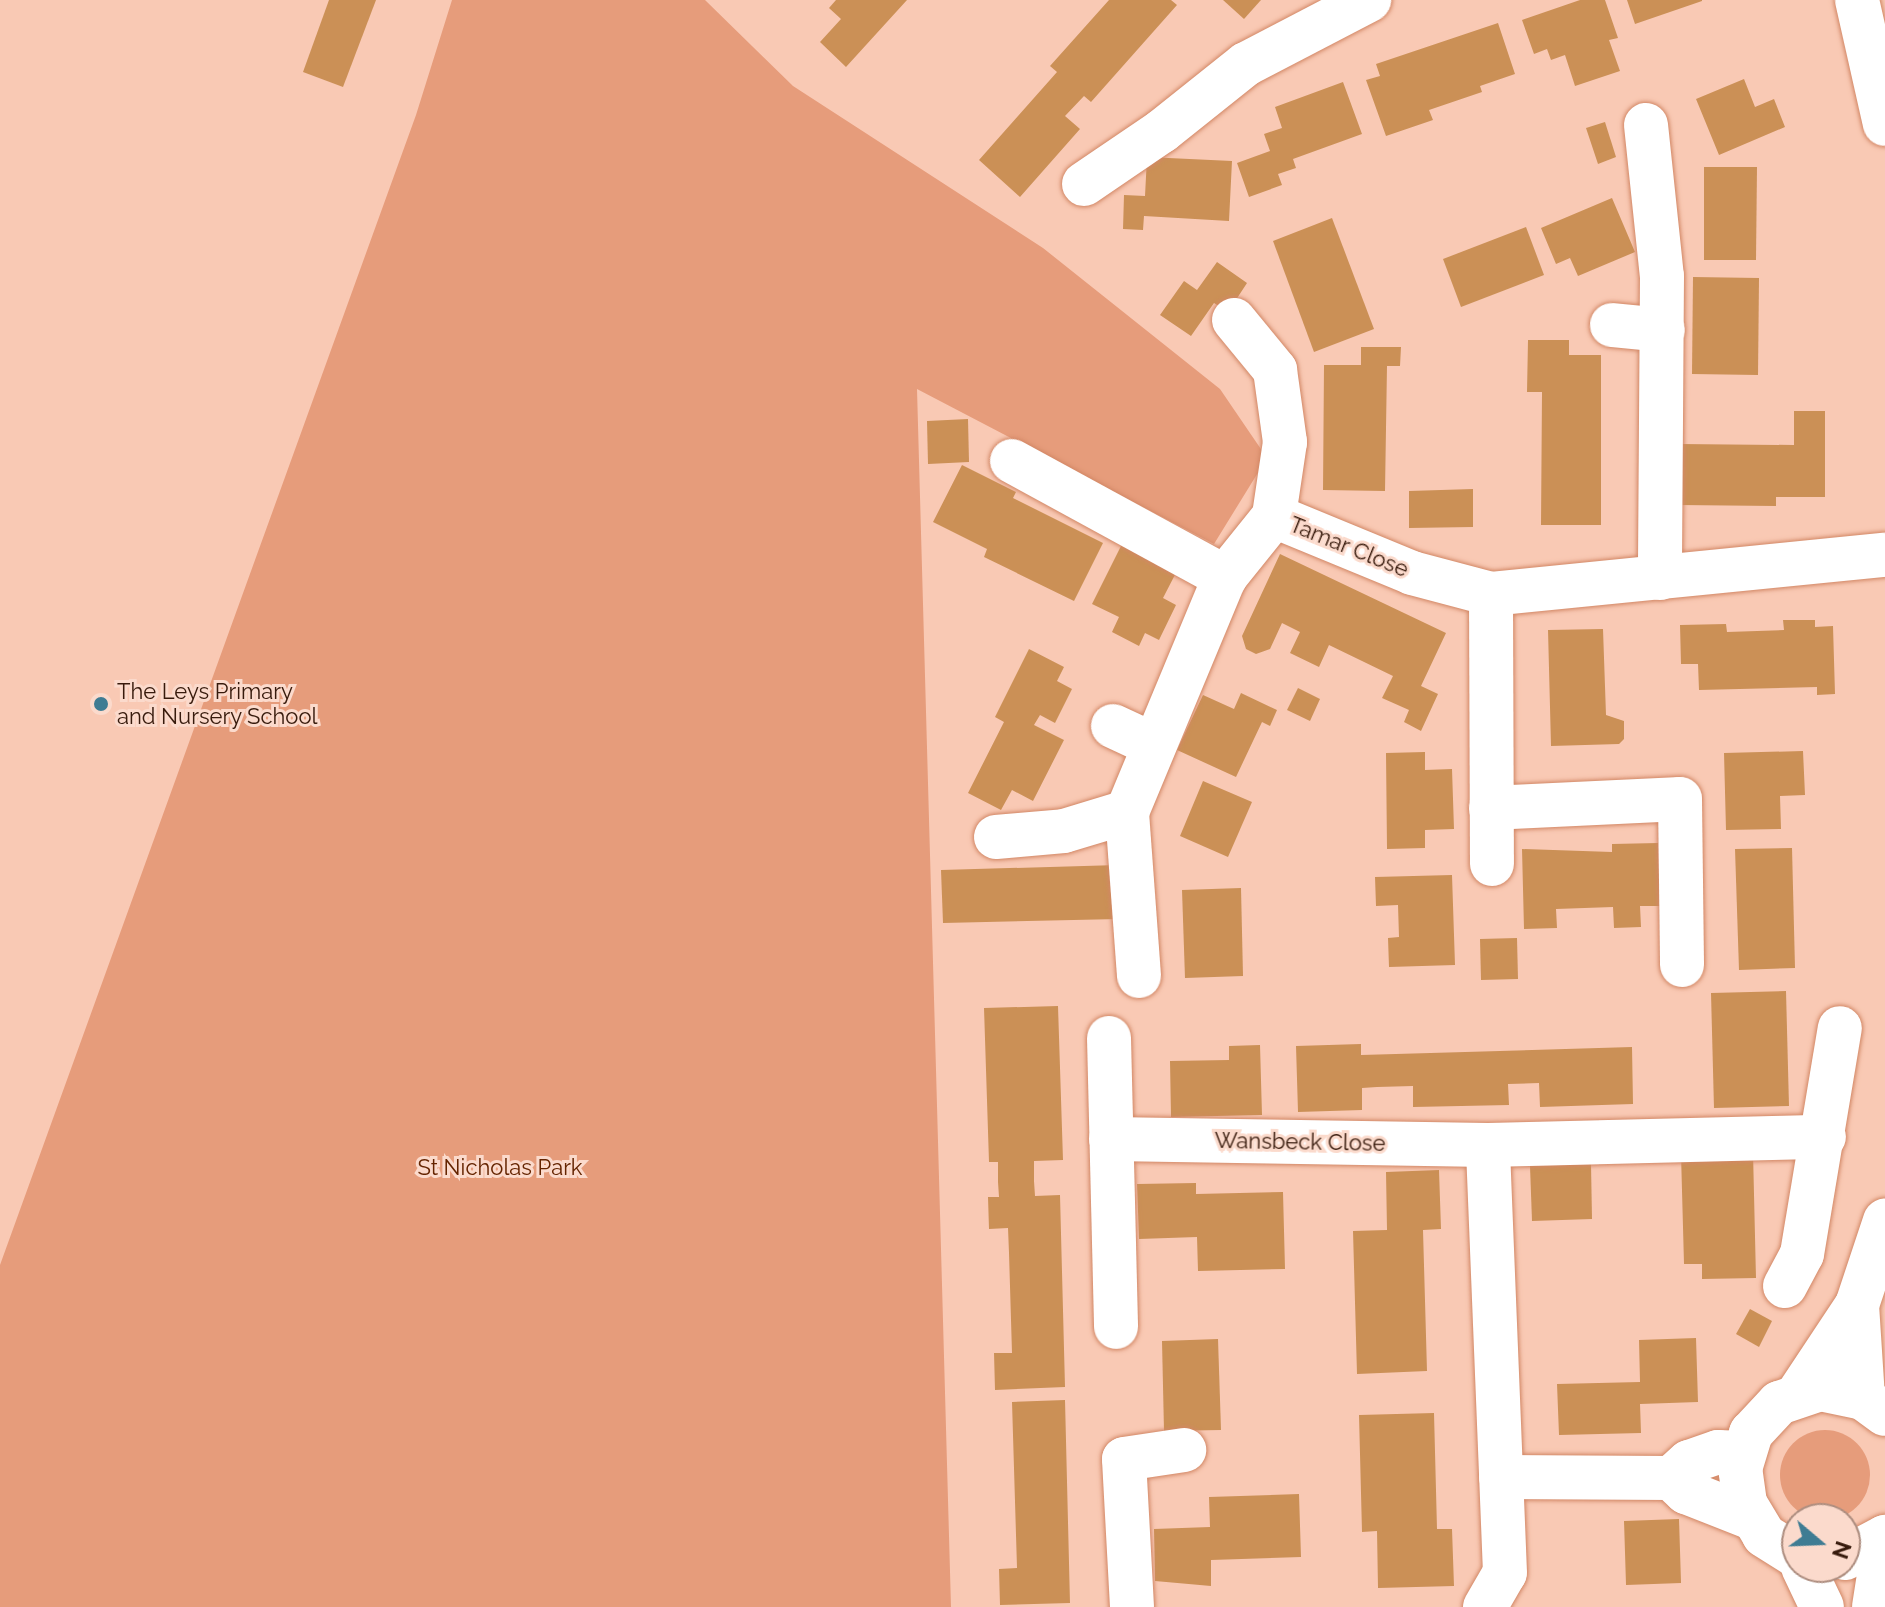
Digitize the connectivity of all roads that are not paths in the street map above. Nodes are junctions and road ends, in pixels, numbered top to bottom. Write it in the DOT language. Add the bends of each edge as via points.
graph roads {
  1 [pos="1369,0"];
  2 [pos="1857,0"];
  3 [pos="1885,124"];
  4 [pos="1646,125"];
  5 [pos="1084,184"];
  6 [pos="1234,320"];
  7 [pos="1612,325"];
  8 [pos="1663,330"];
  9 [pos="1012,461"];
  10 [pos="1274,516"];
  11 [pos="1885,555"];
  12 [pos="1225,577"];
  13 [pos="1660,578"];
  14 [pos="1491,594"];
  15 [pos="1113,726"];
  16 [pos="1154,745"];
  17 [pos="1491,808"];
  18 [pos="1127,812"];
  19 [pos="996,837"];
  20 [pos="1492,864"];
  21 [pos="1682,965"];
  22 [pos="1139,976"];
  23 [pos="1840,1028"];
  24 [pos="1109,1038"];
  25 [pos="1824,1137"];
  26 [pos="1111,1139"];
  27 [pos="1488,1145"];
  28 [pos="1885,1221"];
  29 [pos="1785,1286"];
  30 [pos="1857,1305"];
  31 [pos="1116,1327"];
  32 [pos="1798,1394"];
  33 [pos="1874,1406"];
  34 [pos="1184,1450"];
  35 [pos="1743,1453"];
  36 [pos="1501,1477"];
  37 [pos="1671,1478"];
  38 [pos="1752,1518"];
  39 [pos="1885,1537"];
  40 [pos="1781,1546"];
  41 [pos="1861,1550"];
  42 [pos="1811,1583"];
  43 [pos="1132,1607"];
  44 [pos="1485,1607"];
  45 [pos="1822,1607"];
  46 [pos="1874,1607"];
  1 -- 5 [label="street" via="1246,64"];
  2 -- 3 [label="street"];
  4 -- 8 [label="street"];
  6 -- 10 [label="street" via="1275,370 1285,442"];
  7 -- 8 [label="street"];
  8 -- 13 [label="street"];
  9 -- 12 [label="street"];
  10 -- 12 [label="street, Tamar Close"];
  10 -- 14 [label="street, Tamar Close" via="1412,573"];
  11 -- 13 [label="street, Tamar Close"];
  12 -- 16 [label="street, Tamar Close"];
  13 -- 14 [label="street, Tamar Close"];
  14 -- 17 [label="street"];
  15 -- 16 [label="street"];
  16 -- 18 [label="street, Tamar Close"];
  17 -- 20 [label="street"];
  17 -- 21 [label="street" via="1680,799"];
  18 -- 19 [label="street" via="1064,831"];
  18 -- 22 [label="street"];
  23 -- 25 [label="street"];
  24 -- 26 [label="street"];
  25 -- 27 [label="street, Wansbeck Close"];
  25 -- 29 [label="street" via="1802,1254"];
  26 -- 27 [label="street, Wansbeck Close"];
  26 -- 31 [label="street"];
  27 -- 36 [label="street"];
  28 -- 30 [label="street"];
  30 -- 32 [label="street"];
  30 -- 33 [label="street"];
  32 -- 33 [label="street" via="1842,1391"];
  32 -- 35 [label="street" via="1763,1416"];
  34 -- 43 [label="street" via="1124,1459"];
  35 -- 37 [label="street" via="1718,1452 1689,1462"];
  35 -- 38 [label="street" via="1741,1487"];
  36 -- 37 [label="street"];
  36 -- 44 [label="street" via="1505,1573"];
  37 -- 38 [label="street" via="1686,1492"];
  38 -- 40 [label="street"];
  39 -- 41 [label="street"];
  39 -- 46 [label="street"];
  42 -- 45 [label="street"];
}
